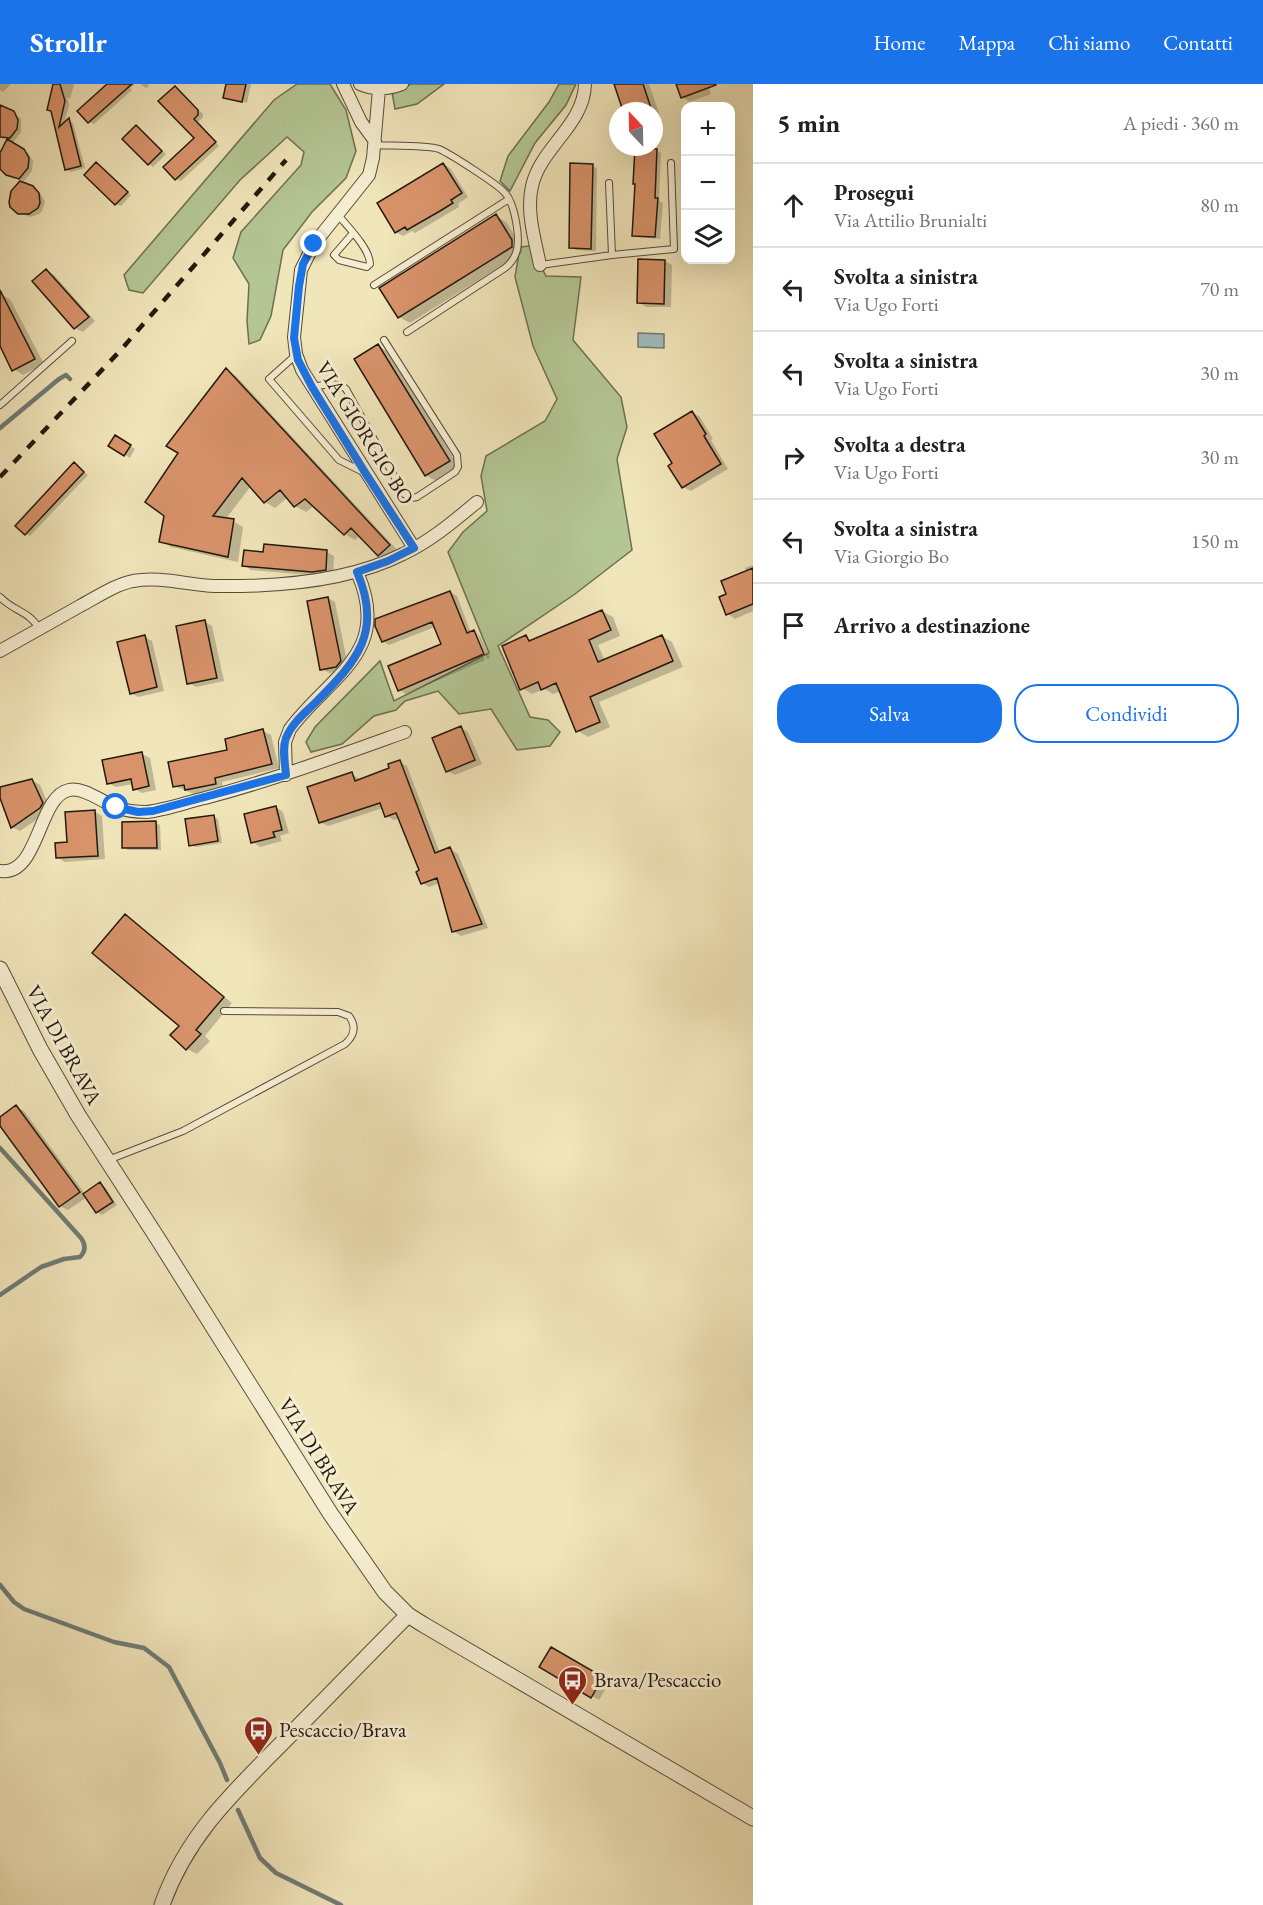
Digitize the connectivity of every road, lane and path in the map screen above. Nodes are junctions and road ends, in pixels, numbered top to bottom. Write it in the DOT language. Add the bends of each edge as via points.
graph roads {
  1 [pos="343,84"];
  2 [pos="360,84"];
  3 [pos="402,84"];
  4 [pos="585,84"];
  5 [pos="379,89"];
  6 [pos="374,143"];
  7 [pos="671,163"];
  8 [pos="609,183"];
  9 [pos="509,199"];
  10 [pos="338,215"];
  11 [pos="353,233"];
  12 [pos="612,255"];
  13 [pos="540,265"];
  14 [pos="374,285"];
  15 [pos="407,332"];
  16 [pos="384,340"];
  17 [pos="72,341"];
  18 [pos="297,354"];
  19 [pos="312,387"];
  20 [pos="0,405"];
  21 [pos="366,474"];
  22 [pos="477,502"];
  23 [pos="414,548"];
  24 [pos="357,572"];
  25 [pos="0,597"];
  26 [pos="39,629"];
  27 [pos="0,651"];
  28 [pos="405,732"];
  29 [pos="286,775"];
  30 [pos="0,871"];
  31 [pos="0,969"];
  32 [pos="224,1011"];
  33 [pos="107,1160"];
  34 [pos="408,1615"];
  35 [pos="753,1818"];
  36 [pos="162,1905"];
  1 -- 6 [label="street"];
  2 -- 5 [label="street"];
  3 -- 5 [label="street"];
  4 -- 13 [label="street" via="582,105 542,160 532,186 531,219"];
  5 -- 6 [label="street, VIA GIORGIO BO"];
  6 -- 9 [label="lane" via="438,149 494,183"];
  6 -- 10 [label="street, VIA GIORGIO BO" via="369,175"];
  7 -- 12 [label="lane" via="674,249"];
  8 -- 12 [label="lane"];
  9 -- 14 [label="lane"];
  9 -- 15 [label="lane" via="518,239 510,264"];
  10 -- 11 [label="lane"];
  10 -- 18 [label="street, VIA GIORGIO BO" via="314,244 301,270 294,338"];
  11 -- 11 [label="lane" via="369,256 367,267 334,255"];
  12 -- 13 [label="lane"];
  16 -- 19 [label="lane" via="457,455 455,472 417,497 404,494 346,389 334,384"];
  17 -- 20 [label="lane"];
  18 -- 19 [label="street, VIA GIORGIO BO"];
  18 -- 21 [label="lane" via="270,379 339,460"];
  19 -- 21 [label="street, VIA GIORGIO BO"];
  21 -- 23 [label="street, VIA GIORGIO BO"];
  22 -- 23 [label="street"];
  23 -- 24 [label="street"];
  24 -- 26 [label="street" via="231,586 163,580 131,582"];
  24 -- 29 [label="street" via="367,609 364,642 346,669 290,729 285,746"];
  25 -- 26 [label="lane" via="10,607 30,616"];
  26 -- 27 [label="street"];
  28 -- 29 [label="street"];
  29 -- 30 [label="street" via="146,812 116,807 78,790 66,791 56,800 23,863 12,871"];
  31 -- 33 [label="street, VIA DI BRAVA" via="53,1072"];
  32 -- 33 [label="lane" via="338,1012 349,1016 354,1031 345,1044 183,1131"];
  33 -- 34 [label="street, VIA DI BRAVA" via="343,1533 377,1582"];
  34 -- 35 [label="street, VIA DI BRAVA"];
  34 -- 36 [label="street" via="217,1811 187,1850"];
}
